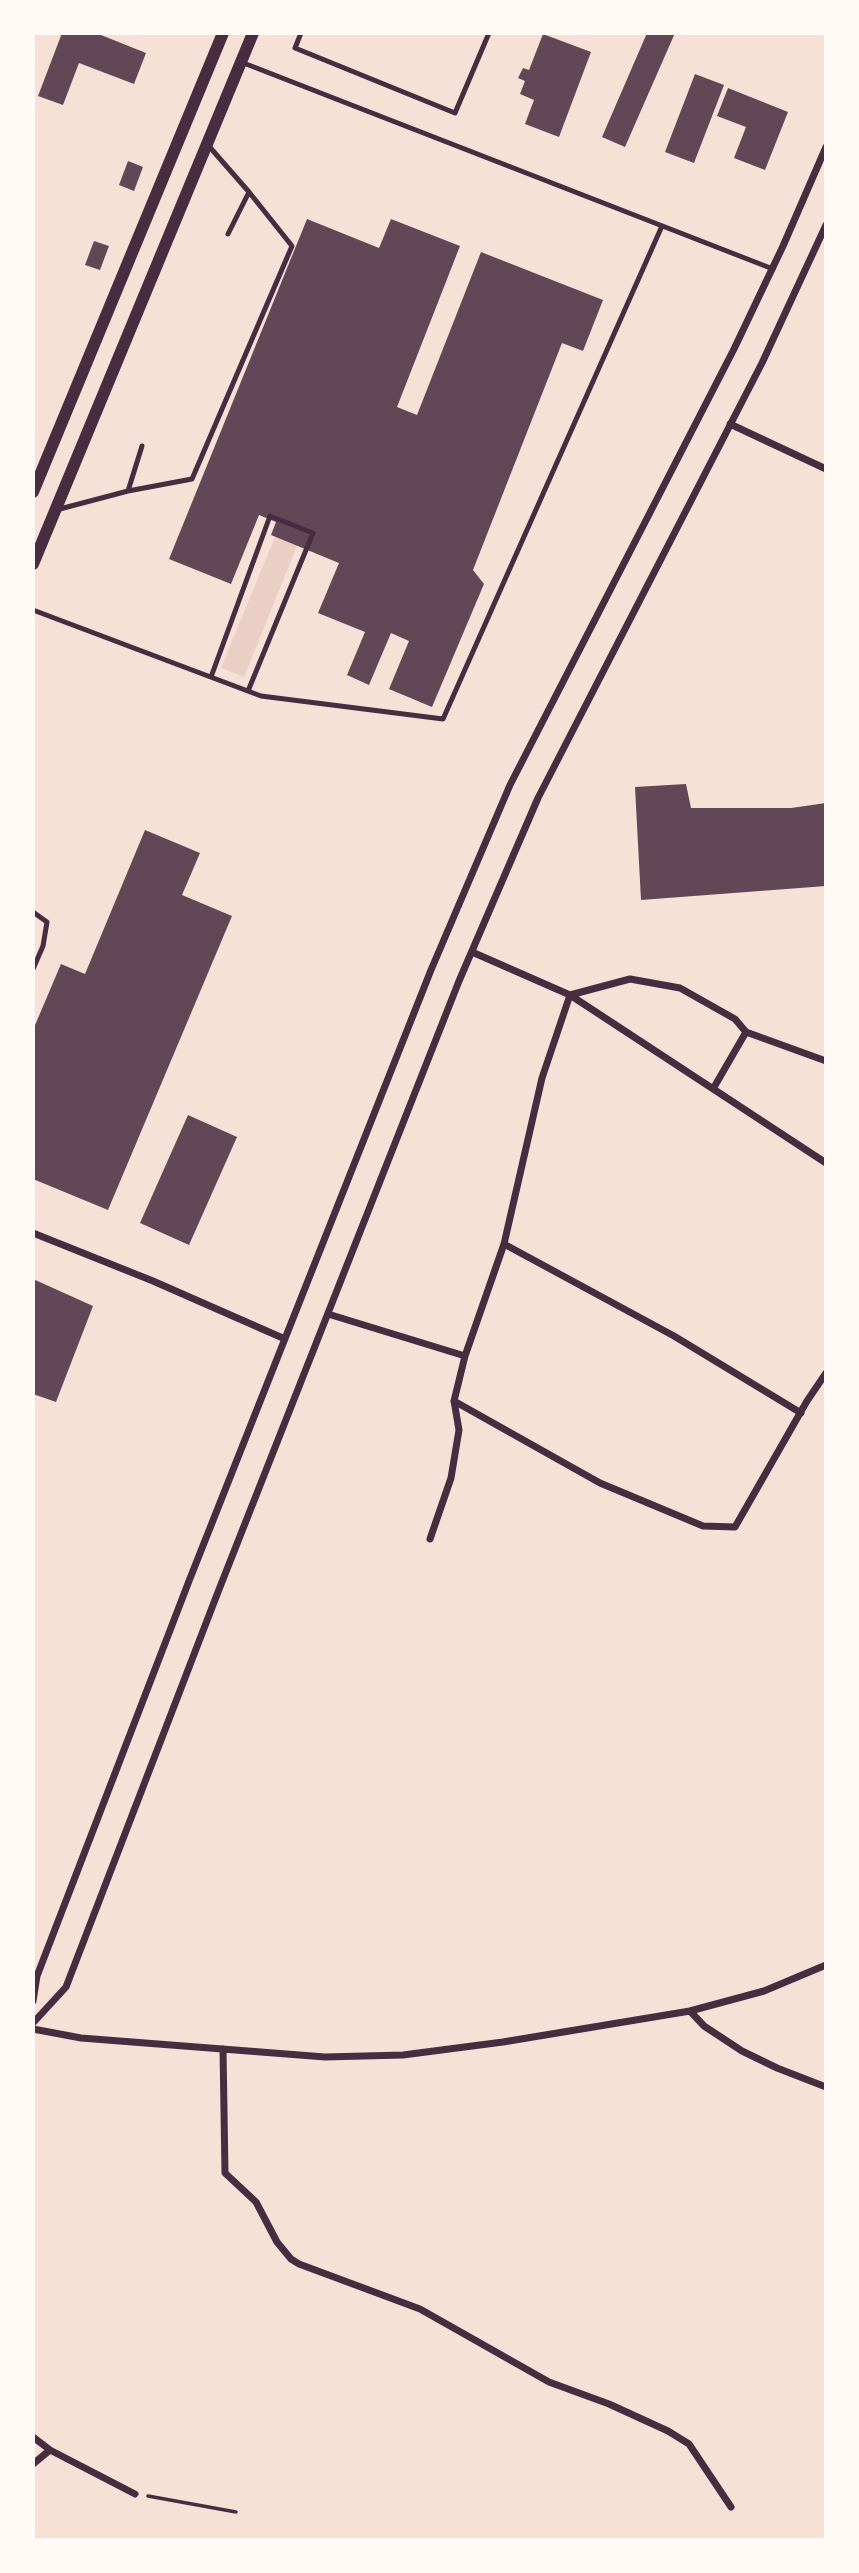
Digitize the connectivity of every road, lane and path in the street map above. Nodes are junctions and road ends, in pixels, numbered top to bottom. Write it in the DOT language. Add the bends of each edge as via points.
graph roads {
  1 [pos="223,33"];
  2 [pos="253,33"];
  3 [pos="301,33"];
  4 [pos="489,33"];
  5 [pos="241,62"];
  6 [pos="207,144"];
  7 [pos="826,147"];
  8 [pos="250,192"];
  9 [pos="826,225"];
  10 [pos="662,226"];
  11 [pos="228,234"];
  12 [pos="773,269"];
  13 [pos="730,424"];
  14 [pos="142,446"];
  15 [pos="826,469"];
  16 [pos="128,491"];
  17 [pos="33,492"];
  18 [pos="56,510"];
  19 [pos="33,564"];
  20 [pos="33,610"];
  21 [pos="211,677"];
  22 [pos="248,691"];
  23 [pos="33,912"];
  24 [pos="472,952"];
  25 [pos="33,969"];
  26 [pos="570,995"];
  27 [pos="746,1032"];
  28 [pos="826,1061"];
  29 [pos="713,1089"];
  30 [pos="826,1163"];
  31 [pos="33,1233"];
  32 [pos="504,1244"];
  33 [pos="328,1314"];
  34 [pos="285,1339"];
  35 [pos="465,1356"];
  36 [pos="826,1373"];
  37 [pos="454,1401"];
  38 [pos="801,1413"];
  39 [pos="430,1539"];
  40 [pos="826,1965"];
  41 [pos="33,2001"];
  42 [pos="690,2011"];
  43 [pos="33,2023"];
  44 [pos="33,2029"];
  45 [pos="223,2049"];
  46 [pos="826,2087"];
  47 [pos="33,2437"];
  48 [pos="50,2450"];
  49 [pos="33,2464"];
  50 [pos="135,2494"];
  51 [pos="731,2507"];
  52 [pos="236,2512"];
  1 -- 17 [label="street"];
  2 -- 5 [label="street"];
  3 -- 4 [label="lane" via="295,48 455,113"];
  5 -- 6 [label="street"];
  5 -- 10 [label="lane"];
  6 -- 8 [label="lane"];
  6 -- 18 [label="street"];
  7 -- 12 [label="street"];
  8 -- 11 [label="lane"];
  8 -- 16 [label="lane" via="292,246 192,479"];
  9 -- 13 [label="street"];
  10 -- 12 [label="lane"];
  10 -- 22 [label="lane" via="443,719"];
  12 -- 34 [label="street" via="510,785 431,970"];
  13 -- 15 [label="street"];
  13 -- 24 [label="street" via="538,797"];
  14 -- 16 [label="lane"];
  16 -- 18 [label="lane"];
  18 -- 19 [label="street"];
  20 -- 21 [label="lane"];
  21 -- 22 [label="lane"];
  21 -- 22 [label="lane" via="270,516 313,533"];
  23 -- 25 [label="lane" via="47,922"];
  24 -- 26 [label="street"];
  24 -- 33 [label="street"];
  26 -- 27 [label="street" via="630,979 680,988 735,1019"];
  26 -- 29 [label="street"];
  26 -- 32 [label="street" via="542,1078"];
  27 -- 28 [label="street"];
  27 -- 29 [label="street"];
  29 -- 30 [label="street"];
  31 -- 34 [label="street"];
  32 -- 35 [label="street"];
  32 -- 38 [label="street" via="674,1336"];
  33 -- 35 [label="street"];
  33 -- 43 [label="street" via="66,1987"];
  34 -- 41 [label="street" via="37,1976"];
  35 -- 37 [label="street"];
  36 -- 38 [label="street"];
  37 -- 38 [label="street" via="600,1483 703,1526 735,1527"];
  37 -- 39 [label="street" via="459,1430 451,1478"];
  40 -- 42 [label="street" via="764,1991"];
  42 -- 45 [label="street" via="403,2055 325,2057"];
  42 -- 46 [label="street" via="704,2026 743,2051"];
  44 -- 45 [label="street" via="81,2038"];
  45 -- 51 [label="street" via="225,2174 256,2202 291,2259 420,2309 549,2382 668,2431 688,2444"];
  47 -- 48 [label="street"];
  48 -- 49 [label="street"];
  48 -- 50 [label="street"];
  50 -- 52 [label="path"];
}
